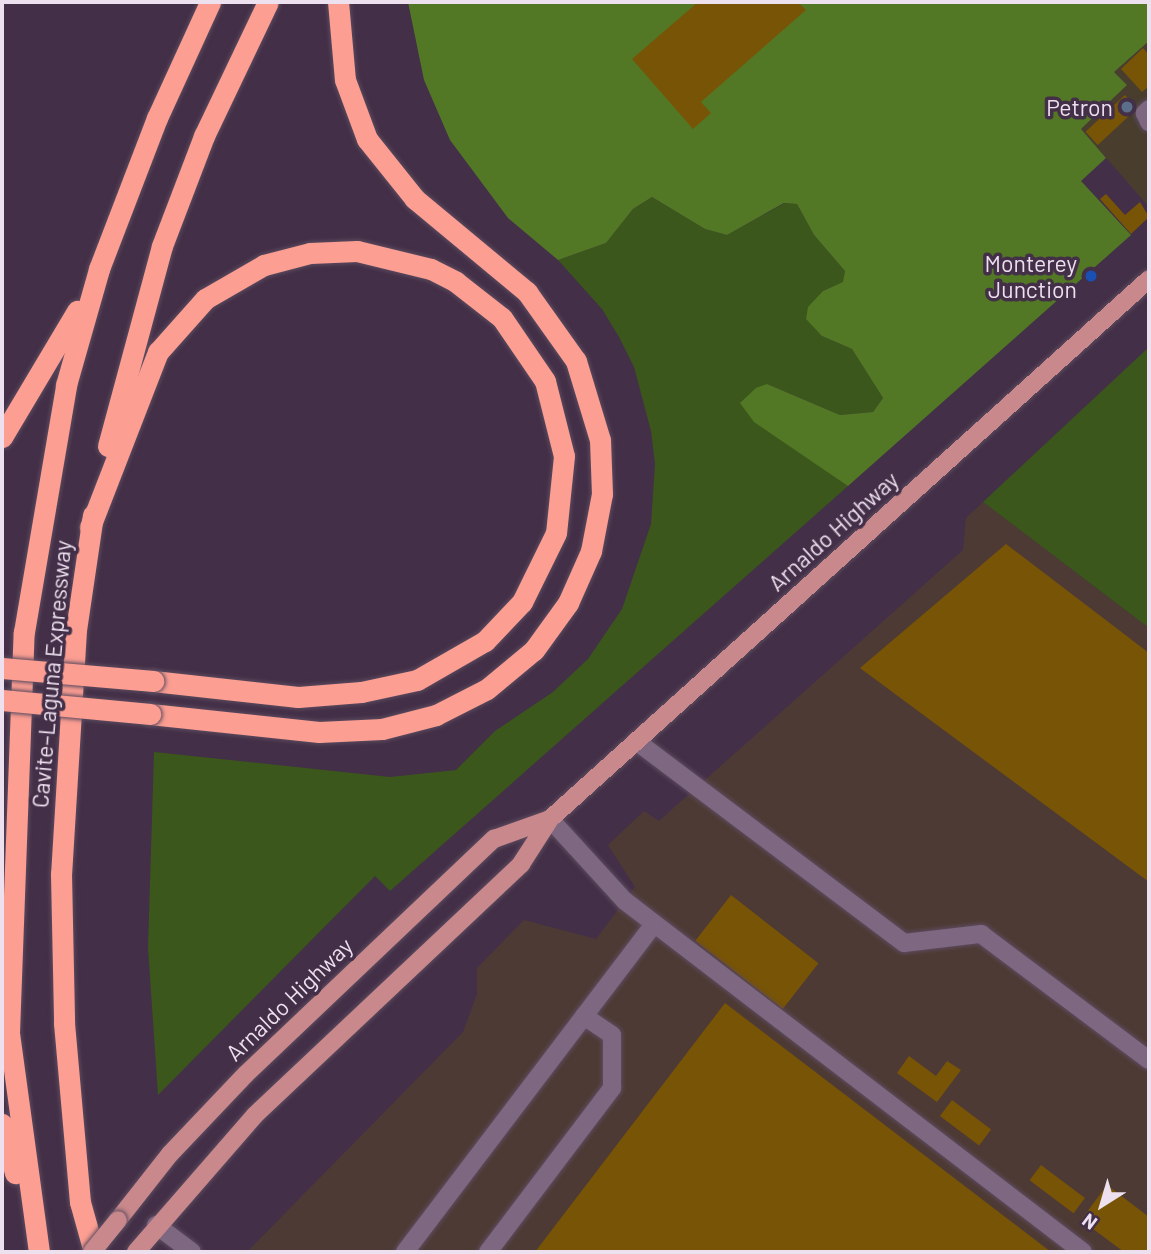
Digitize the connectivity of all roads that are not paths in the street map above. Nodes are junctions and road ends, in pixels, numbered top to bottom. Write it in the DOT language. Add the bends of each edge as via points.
graph roads {
  1 [pos="210,2"];
  2 [pos="268,2"];
  3 [pos="338,2"];
  4 [pos="1149,109"];
  5 [pos="1149,122"];
  6 [pos="99,269"];
  7 [pos="1149,279"];
  8 [pos="2,437"];
  9 [pos="90,527"];
  10 [pos="2,668"];
  11 [pos="2,700"];
  12 [pos="636,741"];
  13 [pos="550,819"];
  14 [pos="654,924"];
  15 [pos="584,1016"];
  16 [pos="1149,1060"];
  17 [pos="2,1124"];
  18 [pos="156,1225"];
  19 [pos="36,1244"];
  20 [pos="93,1252"];
  21 [pos="136,1252"];
  22 [pos="192,1252"];
  23 [pos="405,1252"];
  24 [pos="488,1252"];
  25 [pos="1083,1252"];
  1 -- 6 [label="highway, Cavite–Laguna Expressway" via="157,118"];
  2 -- 9 [label="highway, Cavite–Laguna Expressway" via="204,136 162,246 120,387"];
  3 -- 11 [label="highway, bridge" via="345,80 367,139 415,199 527,292 576,361 600,440 602,495 594,541 568,603 534,650 487,689 436,715 383,729 319,732"];
  4 -- 5 [label="lane" via="1145,113"];
  6 -- 8 [label="highway" via="55,354"];
  6 -- 19 [label="highway, Cavite–Laguna Expressway" via="64,397 23,632 9,1032"];
  7 -- 12 [label="main road, Arnaldo Highway"];
  9 -- 10 [label="highway, bridge" via="158,352 205,299 264,265 310,253 357,251 431,269 481,298 502,318 545,381 564,456 556,533 522,602 485,641 417,680 361,692 299,696"];
  9 -- 20 [label="highway, Cavite–Laguna Expressway" via="76,630 61,874 64,1023 80,1202"];
  12 -- 13 [label="main road, Arnaldo Highway"];
  12 -- 16 [label="lane" via="904,943 981,934"];
  13 -- 14 [label="lane" via="625,901"];
  13 -- 18 [label="main road, Arnaldo Highway" via="521,864 255,1115"];
  13 -- 20 [label="main road, Arnaldo Highway, bridge" via="494,839 246,1074 177,1146"];
  14 -- 15 [label="lane"];
  14 -- 25 [label="lane"];
  15 -- 23 [label="lane"];
  15 -- 24 [label="lane" via="612,1035 612,1088"];
  17 -- 19 [label="highway"];
  18 -- 21 [label="main road, Arnaldo Highway"];
  18 -- 22 [label="lane"];
}
